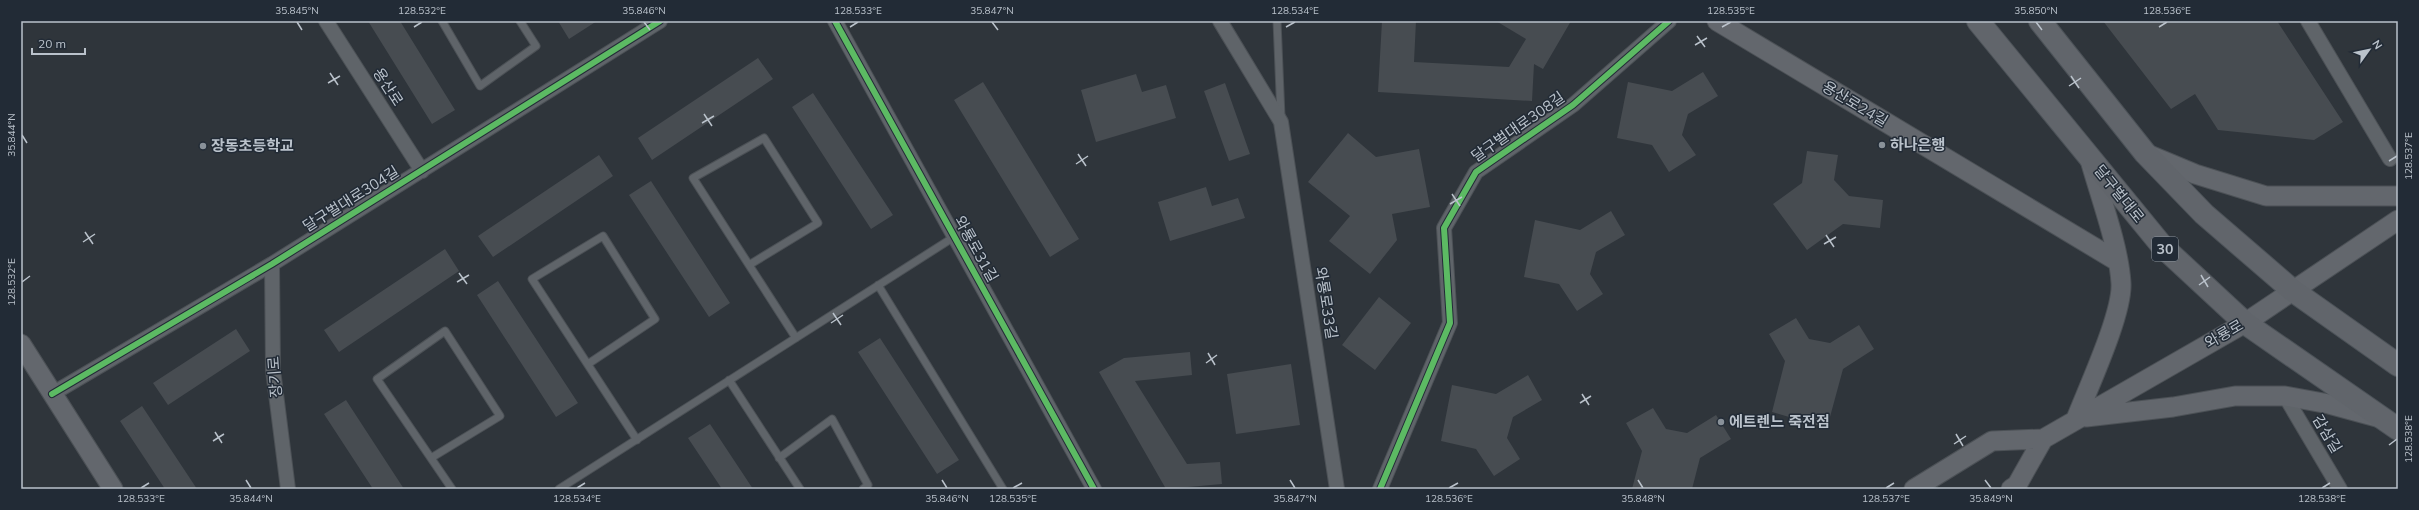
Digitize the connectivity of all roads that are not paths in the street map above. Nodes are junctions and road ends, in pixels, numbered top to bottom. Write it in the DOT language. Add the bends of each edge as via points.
graph roads {
  1 [pos="326,21"];
  2 [pos="442,21"];
  3 [pos="520,21"];
  4 [pos="660,21"];
  5 [pos="835,21"];
  6 [pos="1220,21"];
  7 [pos="1277,21"];
  8 [pos="1669,21"];
  9 [pos="1717,21"];
  10 [pos="1978,21"];
  11 [pos="2040,21"];
  12 [pos="2308,21"];
  13 [pos="1281,122"];
  14 [pos="2145,153"];
  15 [pos="2090,159"];
  16 [pos="2390,159"];
  17 [pos="422,170"];
  18 [pos="2398,196"];
  19 [pos="2398,220"];
  20 [pos="954,237"];
  21 [pos="2117,261"];
  22 [pos="272,264"];
  23 [pos="749,265"];
  24 [pos="878,285"];
  25 [pos="2292,290"];
  26 [pos="2245,323"];
  27 [pos="796,338"];
  28 [pos="21,344"];
  29 [pos="588,364"];
  30 [pos="2398,364"];
  31 [pos="729,380"];
  32 [pos="52,394"];
  33 [pos="2285,396"];
  34 [pos="2076,419"];
  35 [pos="2390,423"];
  36 [pos="2044,439"];
  37 [pos="637,440"];
  38 [pos="431,458"];
  39 [pos="779,458"];
  40 [pos="563,488"];
  41 [pos="113,489"];
  42 [pos="288,489"];
  43 [pos="452,489"];
  44 [pos="800,489"];
  45 [pos="863,489"];
  46 [pos="1003,489"];
  47 [pos="1094,489"];
  48 [pos="1337,489"];
  49 [pos="1380,489"];
  50 [pos="1914,489"];
  51 [pos="2011,489"];
  52 [pos="2340,489"];
  1 -- 17 [label="street, 용산로"];
  2 -- 3 [label="lane" via="480,86 536,46"];
  4 -- 17 [label="street, 달구벌대로304길"];
  5 -- 20 [label="street, 와룡로31길"];
  6 -- 13 [label="street, 와룡로33길"];
  7 -- 13 [label="lane, 와룡로33길"];
  8 -- 49 [label="street, 달구벌대로308길" via="1573,105 1476,172 1444,228 1450,323"];
  9 -- 21 [label="main road, 용산로24길"];
  10 -- 15 [label="main road, 달구벌대로 / 30"];
  11 -- 14 [label="main road"];
  12 -- 16 [label="street"];
  13 -- 48 [label="street, 와룡로33길"];
  14 -- 18 [label="main road" via="2195,174 2266,196"];
  14 -- 25 [label="main road" via="2204,214"];
  15 -- 21 [label="main road"];
  15 -- 26 [label="main road, 달구벌대로 / 30" via="2163,247"];
  17 -- 22 [label="street, 달구벌대로304길"];
  19 -- 25 [label="main road, 와룡로"];
  20 -- 24 [label="lane"];
  20 -- 47 [label="street, 와룡로31길"];
  21 -- 34 [label="main road" via="2121,284 2118,308"];
  22 -- 32 [label="street, 달구벌대로304길"];
  22 -- 42 [label="street, 장기로" via="273,370 285,482"];
  23 -- 23 [label="lane" via="694,178 764,138 818,222"];
  23 -- 27 [label="lane"];
  24 -- 27 [label="lane"];
  24 -- 46 [label="lane"];
  25 -- 26 [label="main road, 와룡로"];
  25 -- 30 [label="main road"];
  26 -- 34 [label="main road, 와룡로"];
  26 -- 35 [label="main road, 달구벌대로 / 30"];
  27 -- 31 [label="lane"];
  28 -- 32 [label="main road"];
  29 -- 29 [label="lane" via="532,279 603,236 655,319"];
  29 -- 37 [label="lane"];
  31 -- 37 [label="lane"];
  31 -- 39 [label="lane"];
  32 -- 41 [label="main road"];
  33 -- 34 [label="main road" via="2235,396 2173,407"];
  33 -- 35 [label="main road" via="2329,404"];
  33 -- 52 [label="street, 감삼길"];
  34 -- 36 [label="main road, 와룡로"];
  36 -- 50 [label="main road, 와룡로" via="1992,441"];
  36 -- 51 [label="main road, 와룡로" via="2017,485"];
  37 -- 40 [label="lane"];
  38 -- 38 [label="lane" via="377,379 445,331 500,416"];
  38 -- 43 [label="lane"];
  39 -- 44 [label="lane"];
  39 -- 45 [label="lane" via="832,419 868,485"];
}
